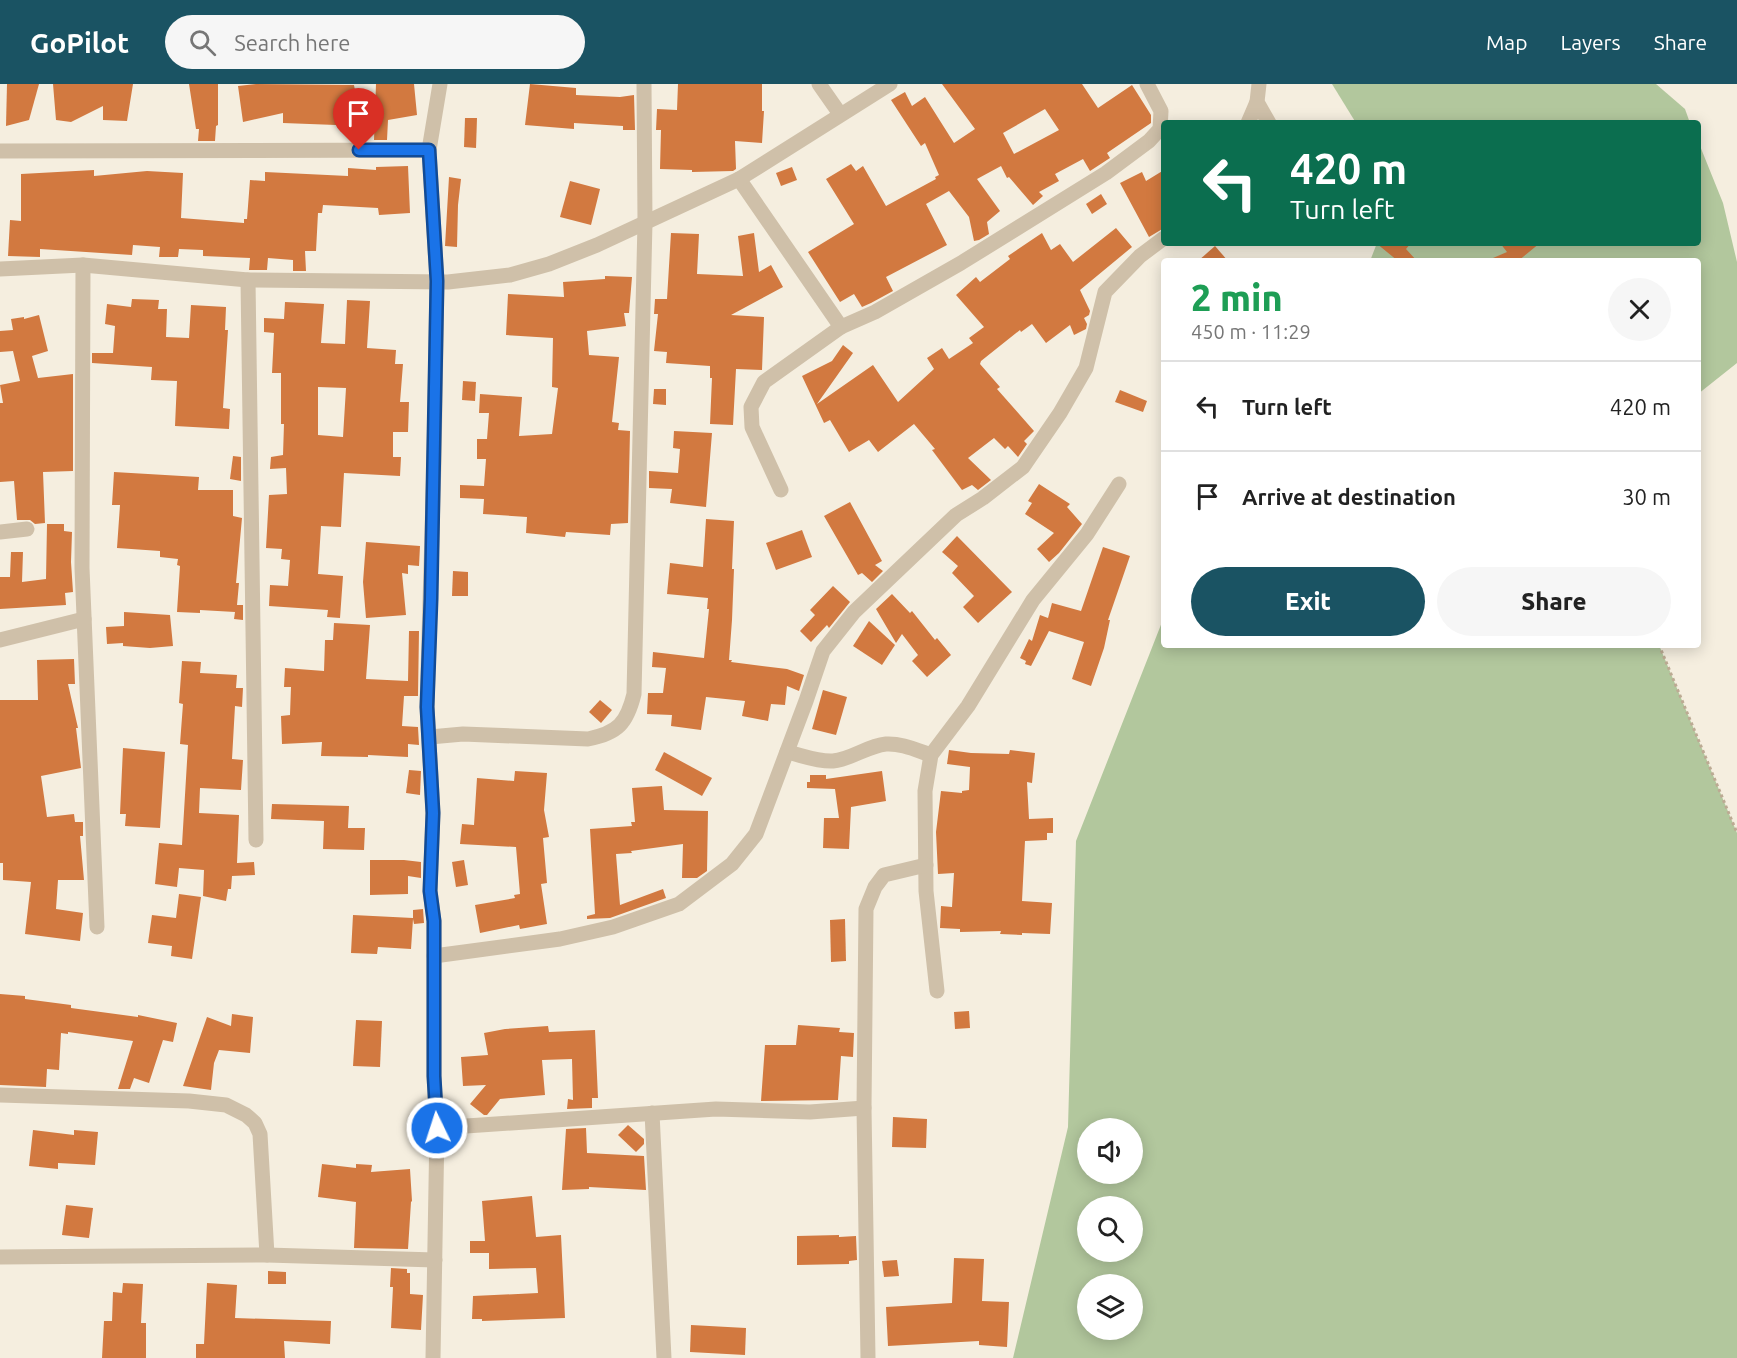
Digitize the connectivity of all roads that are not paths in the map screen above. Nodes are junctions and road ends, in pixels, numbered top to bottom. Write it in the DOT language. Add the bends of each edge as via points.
graph roads {
  1 [pos="440,84"];
  2 [pos="644,84"];
  3 [pos="819,84"];
  4 [pos="890,84"];
  5 [pos="1147,84"];
  6 [pos="1259,84"];
  7 [pos="1257,102"];
  8 [pos="840,114"];
  9 [pos="1249,120"];
  10 [pos="1267,120"];
  11 [pos="429,150"];
  12 [pos="0,151"];
  13 [pos="739,179"];
  14 [pos="645,222"];
  15 [pos="1161,240"];
  16 [pos="83,265"];
  17 [pos="0,269"];
  18 [pos="248,280"];
  19 [pos="437,281"];
  20 [pos="840,327"];
  21 [pos="1119,484"];
  22 [pos="781,490"];
  23 [pos="27,529"];
  24 [pos="0,532"];
  25 [pos="84,619"];
  26 [pos="0,640"];
  27 [pos="430,737"];
  28 [pos="787,752"];
  29 [pos="931,755"];
  30 [pos="256,840"];
  31 [pos="926,865"];
  32 [pos="97,927"];
  33 [pos="434,956"];
  34 [pos="937,991"];
  35 [pos="0,1095"];
  36 [pos="864,1108"];
  37 [pos="652,1113"];
  38 [pos="437,1128"];
  39 [pos="267,1255"];
  40 [pos="0,1257"];
  41 [pos="435,1260"];
  42 [pos="433,1358"];
  43 [pos="664,1358"];
  44 [pos="868,1358"];
  1 -- 11 [label="street"];
  2 -- 14 [label="street"];
  3 -- 8 [label="street"];
  4 -- 8 [label="street"];
  5 -- 20 [label="street" via="1161,111 1160,129 1149,141 1106,173 961,264"];
  6 -- 7 [label="street"];
  7 -- 9 [label="street"];
  7 -- 10 [label="street"];
  8 -- 13 [label="street"];
  11 -- 12 [label="street"];
  11 -- 19 [label="street"];
  13 -- 14 [label="street"];
  13 -- 20 [label="street"];
  14 -- 19 [label="street" via="549,264 510,275"];
  14 -- 27 [label="street" via="634,694 629,715 604,736 588,739"];
  15 -- 28 [label="street" via="1105,292 1086,368 1023,467 956,514 854,612 823,651"];
  16 -- 17 [label="street"];
  16 -- 18 [label="street"];
  16 -- 25 [label="street"];
  18 -- 19 [label="street"];
  18 -- 30 [label="street"];
  19 -- 27 [label="street" via="427,707"];
  20 -- 22 [label="street" via="764,382 752,407 752,427"];
  21 -- 29 [label="street" via="1087,534 1033,600 968,706"];
  23 -- 24 [label="street"];
  25 -- 26 [label="street"];
  25 -- 32 [label="street"];
  27 -- 33 [label="street"];
  28 -- 29 [label="street" via="830,761 851,758 885,744"];
  28 -- 33 [label="street" via="756,834 732,864 679,904 613,927 560,939"];
  29 -- 31 [label="street" via="924,791"];
  31 -- 34 [label="street"];
  31 -- 36 [label="street" via="884,875 866,909"];
  33 -- 38 [label="street"];
  35 -- 39 [label="street" via="189,1101 226,1105 246,1114 260,1134"];
  36 -- 37 [label="street"];
  36 -- 44 [label="street"];
  37 -- 38 [label="street"];
  37 -- 43 [label="street"];
  38 -- 41 [label="street"];
  39 -- 40 [label="street"];
  39 -- 41 [label="street"];
  41 -- 42 [label="street"];
}
